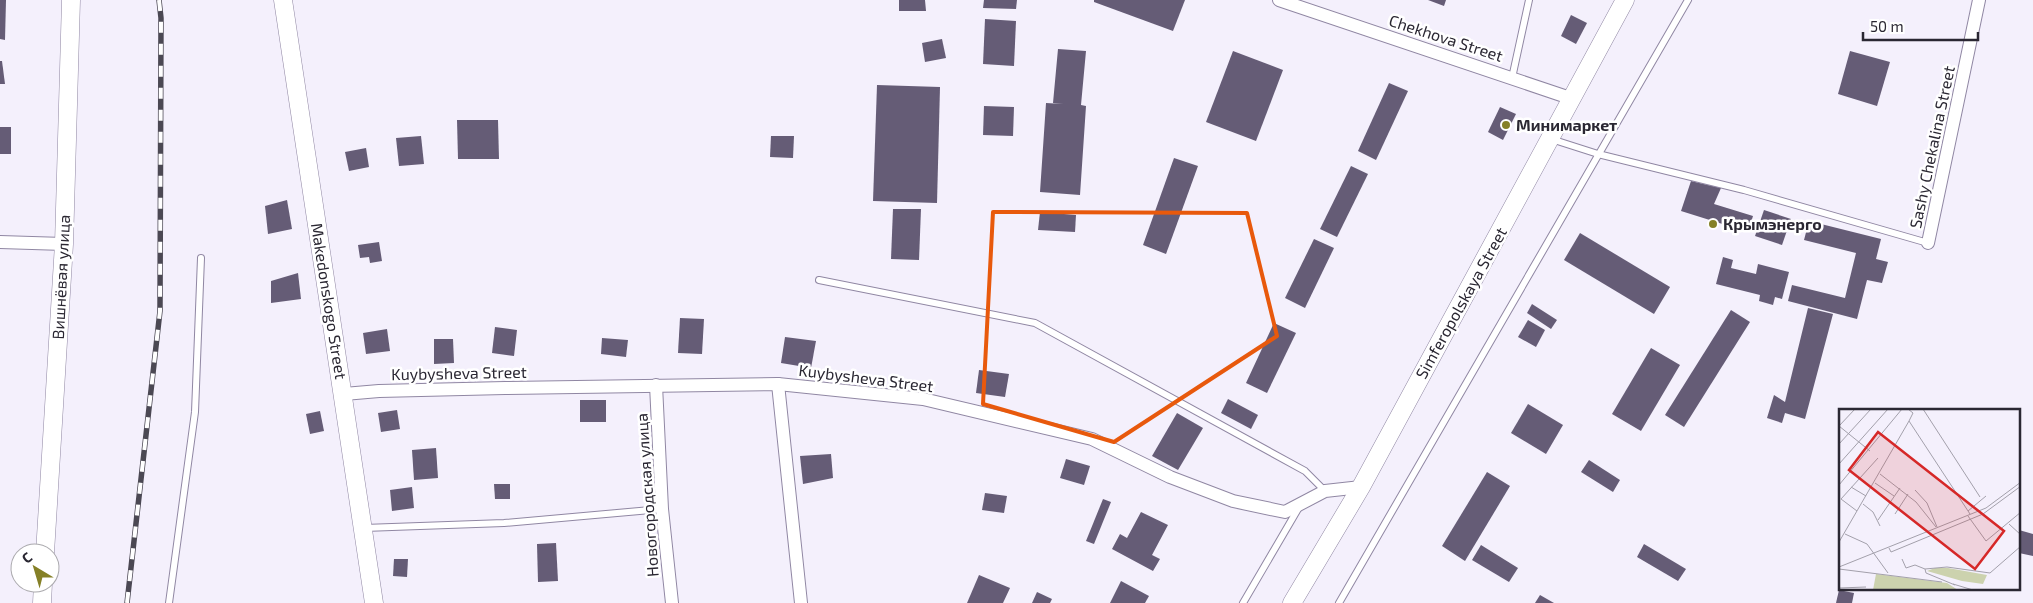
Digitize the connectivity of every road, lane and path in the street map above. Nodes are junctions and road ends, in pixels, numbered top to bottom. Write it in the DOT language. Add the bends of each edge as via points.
graph roads {
  1 [pos="71,0"];
  2 [pos="283,0"];
  3 [pos="1279,0"];
  4 [pos="1529,0"];
  5 [pos="1625,0"];
  6 [pos="1688,0"];
  7 [pos="1980,0"];
  8 [pos="1512,78"];
  9 [pos="1573,99"];
  10 [pos="1551,139"];
  11 [pos="1598,154"];
  12 [pos="0,242"];
  13 [pos="1928,243"];
  14 [pos="64,244"];
  15 [pos="201,258"];
  16 [pos="819,280"];
  17 [pos="778,384"];
  18 [pos="656,385"];
  19 [pos="344,394"];
  20 [pos="1361,486"];
  21 [pos="1325,491"];
  22 [pos="1301,503"];
  23 [pos="662,509"];
  24 [pos="362,528"];
  25 [pos="46,543"];
  26 [pos="169,603"];
  27 [pos="374,603"];
  28 [pos="672,603"];
  29 [pos="801,603"];
  30 [pos="1243,603"];
  31 [pos="1292,603"];
  32 [pos="1339,603"];
  1 -- 14 [label="main road, Вишнёвая улица"];
  2 -- 19 [label="main road, Makedonskogo Street"];
  3 -- 8 [label="street, Chekhova Street"];
  4 -- 8 [label="lane"];
  5 -- 9 [label="main road, Simferopolskaya Street"];
  6 -- 11 [label="lane"];
  7 -- 13 [label="street, Sashy Chekalina Street"];
  8 -- 9 [label="street, Chekhova Street"];
  9 -- 10 [label="main road, Simferopolskaya Street"];
  10 -- 11 [label="lane"];
  10 -- 20 [label="main road, Simferopolskaya Street"];
  11 -- 13 [label="lane" via="1744,190"];
  11 -- 32 [label="lane"];
  12 -- 14 [label="street"];
  14 -- 25 [label="main road, Вишнёвая улица"];
  15 -- 26 [label="lane" via="195,412"];
  16 -- 21 [label="lane" via="1035,323 1305,471"];
  17 -- 18 [label="street, Kuybysheva Street"];
  17 -- 22 [label="street, Kuybysheva Street" via="923,399 997,415 1092,439 1170,477 1232,501 1284,512"];
  17 -- 29 [label="street"];
  18 -- 19 [label="street, Kuybysheva Street"];
  18 -- 23 [label="street, Новогородская улица"];
  19 -- 24 [label="main road, Makedonskogo Street"];
  20 -- 21 [label="street, Kuybysheva Street"];
  20 -- 31 [label="main road, Simferopolskaya Street"];
  21 -- 22 [label="street, Kuybysheva Street"];
  22 -- 30 [label="lane"];
  23 -- 24 [label="lane" via="504,523"];
  23 -- 28 [label="street, Новогородская улица"];
  24 -- 27 [label="main road, Makedonskogo Street"];
}
